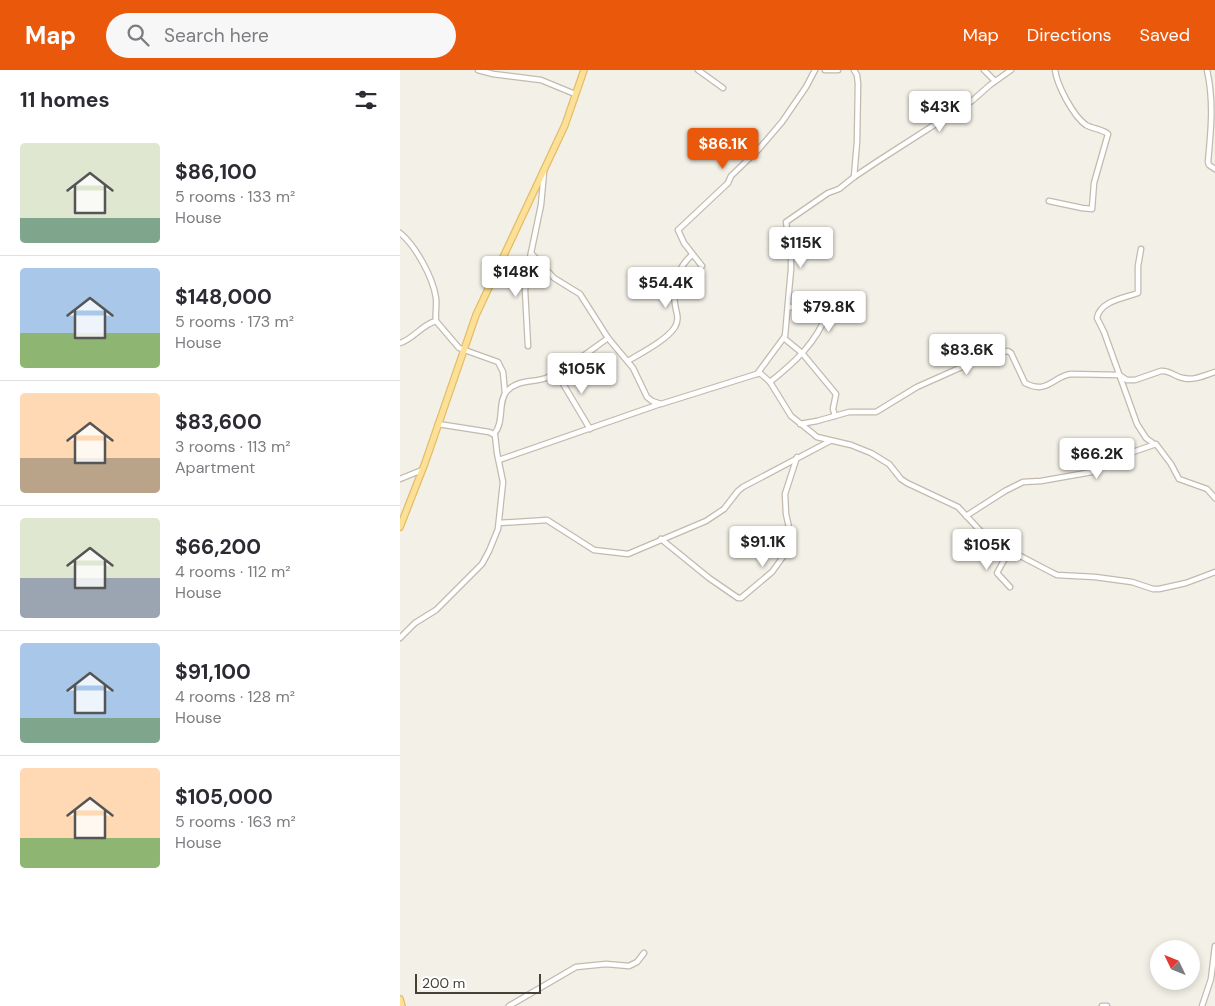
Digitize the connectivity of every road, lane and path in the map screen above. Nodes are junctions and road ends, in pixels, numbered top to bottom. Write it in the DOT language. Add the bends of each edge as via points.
graph roads {
  1 [pos="478,70"];
  2 [pos="584,70"];
  3 [pos="698,70"];
  4 [pos="815,70"];
  5 [pos="825,70"];
  6 [pos="838,70"];
  7 [pos="854,70"];
  8 [pos="984,70"];
  9 [pos="1011,70"];
  10 [pos="1054,70"];
  11 [pos="1207,70"];
  12 [pos="995,81"];
  13 [pos="1213,85"];
  14 [pos="723,88"];
  15 [pos="575,94"];
  16 [pos="544,169"];
  17 [pos="1215,169"];
  18 [pos="854,177"];
  19 [pos="1049,201"];
  20 [pos="400,232"];
  21 [pos="1141,249"];
  22 [pos="531,253"];
  23 [pos="692,254"];
  24 [pos="702,266"];
  25 [pos="788,307"];
  26 [pos="436,321"];
  27 [pos="608,338"];
  28 [pos="785,339"];
  29 [pos="400,343"];
  30 [pos="528,346"];
  31 [pos="463,351"];
  32 [pos="802,353"];
  33 [pos="628,361"];
  34 [pos="556,372"];
  35 [pos="1215,372"];
  36 [pos="757,374"];
  37 [pos="1119,375"];
  38 [pos="770,382"];
  39 [pos="505,393"];
  40 [pos="661,404"];
  41 [pos="835,416"];
  42 [pos="438,424"];
  43 [pos="800,424"];
  44 [pos="590,429"];
  45 [pos="494,434"];
  46 [pos="830,440"];
  47 [pos="1154,444"];
  48 [pos="797,458"];
  49 [pos="499,460"];
  50 [pos="422,470"];
  51 [pos="400,479"];
  52 [pos="1215,498"];
  53 [pos="966,516"];
  54 [pos="499,524"];
  55 [pos="400,527"];
  56 [pos="661,539"];
  57 [pos="1009,551"];
  58 [pos="1215,572"];
  59 [pos="1010,587"];
  60 [pos="400,638"];
  61 [pos="1215,946"];
  62 [pos="644,953"];
  63 [pos="400,999"];
  64 [pos="402,1006"];
  65 [pos="509,1006"];
  66 [pos="1102,1006"];
  67 [pos="1108,1006"];
  68 [pos="1202,1006"];
  1 -- 15 [label="street" via="542,80"];
  2 -- 15 [label="main road"];
  3 -- 14 [label="street"];
  4 -- 23 [label="street" via="782,122 758,150 728,183 678,228 678,234"];
  5 -- 6 [label="street"];
  7 -- 18 [label="street" via="858,84"];
  8 -- 12 [label="street"];
  9 -- 12 [label="street"];
  10 -- 19 [label="street" via="1063,95 1081,120 1108,134 1094,183 1092,208"];
  11 -- 13 [label="street"];
  12 -- 18 [label="street" via="973,100"];
  13 -- 17 [label="street" via="1208,165"];
  15 -- 16 [label="main road" via="565,125"];
  16 -- 22 [label="street" via="541,205"];
  16 -- 31 [label="main road" via="493,276"];
  18 -- 25 [label="street" via="786,222 791,254"];
  20 -- 26 [label="street" via="413,246 429,276 435,296"];
  21 -- 37 [label="street" via="1138,293 1107,304 1098,313 1098,322"];
  22 -- 27 [label="street" via="554,278 580,294"];
  22 -- 30 [label="street" via="525,290"];
  23 -- 24 [label="street"];
  23 -- 33 [label="street" via="677,279 675,302 678,314 674,328"];
  25 -- 28 [label="street"];
  25 -- 32 [label="street" via="816,308 826,312 820,330"];
  26 -- 29 [label="street"];
  26 -- 31 [label="street"];
  27 -- 33 [label="street"];
  27 -- 34 [label="street"];
  28 -- 32 [label="street"];
  28 -- 36 [label="street"];
  31 -- 39 [label="street" via="498,362 503,372"];
  31 -- 42 [label="main road"];
  32 -- 38 [label="street"];
  32 -- 41 [label="street" via="836,394"];
  33 -- 40 [label="street" via="648,397"];
  34 -- 39 [label="street" via="545,378 518,383"];
  34 -- 44 [label="street"];
  35 -- 37 [label="street" via="1189,379 1165,370 1135,380"];
  36 -- 38 [label="street" via="762,374"];
  36 -- 40 [label="street"];
  37 -- 41 [label="street" via="1065,375 1049,386 1030,386 1022,378 1010,352 1004,351 916,387 876,412 855,411"];
  37 -- 47 [label="street" via="1137,424"];
  38 -- 43 [label="street"];
  39 -- 45 [label="street" via="500,424"];
  40 -- 44 [label="street"];
  41 -- 43 [label="street"];
  42 -- 45 [label="street"];
  42 -- 50 [label="main road"];
  43 -- 46 [label="street" via="817,437"];
  44 -- 49 [label="street"];
  45 -- 49 [label="street"];
  46 -- 48 [label="street"];
  46 -- 53 [label="street" via="871,453 889,464 901,479 952,504"];
  47 -- 52 [label="street" via="1159,446 1179,480 1207,489"];
  47 -- 53 [label="street" via="1092,472 1023,482"];
  48 -- 56 [label="street" via="743,487 724,510 706,521"];
  48 -- 56 [label="street" via="785,494 790,532 784,554 772,572 741,598 709,578"];
  49 -- 54 [label="street" via="503,482"];
  50 -- 51 [label="street"];
  50 -- 55 [label="main road"];
  53 -- 57 [label="street" via="988,539"];
  54 -- 56 [label="street" via="547,520 594,550 625,554"];
  54 -- 60 [label="street" via="482,564 436,610 415,623"];
  57 -- 58 [label="street" via="1057,575 1132,582 1153,589 1186,583"];
  57 -- 59 [label="street" via="997,572"];
  61 -- 68 [label="street" via="1211,978"];
  62 -- 65 [label="street" via="629,966 606,964 576,968"];
  63 -- 64 [label="main road"];
  66 -- 67 [label="street"];
}
